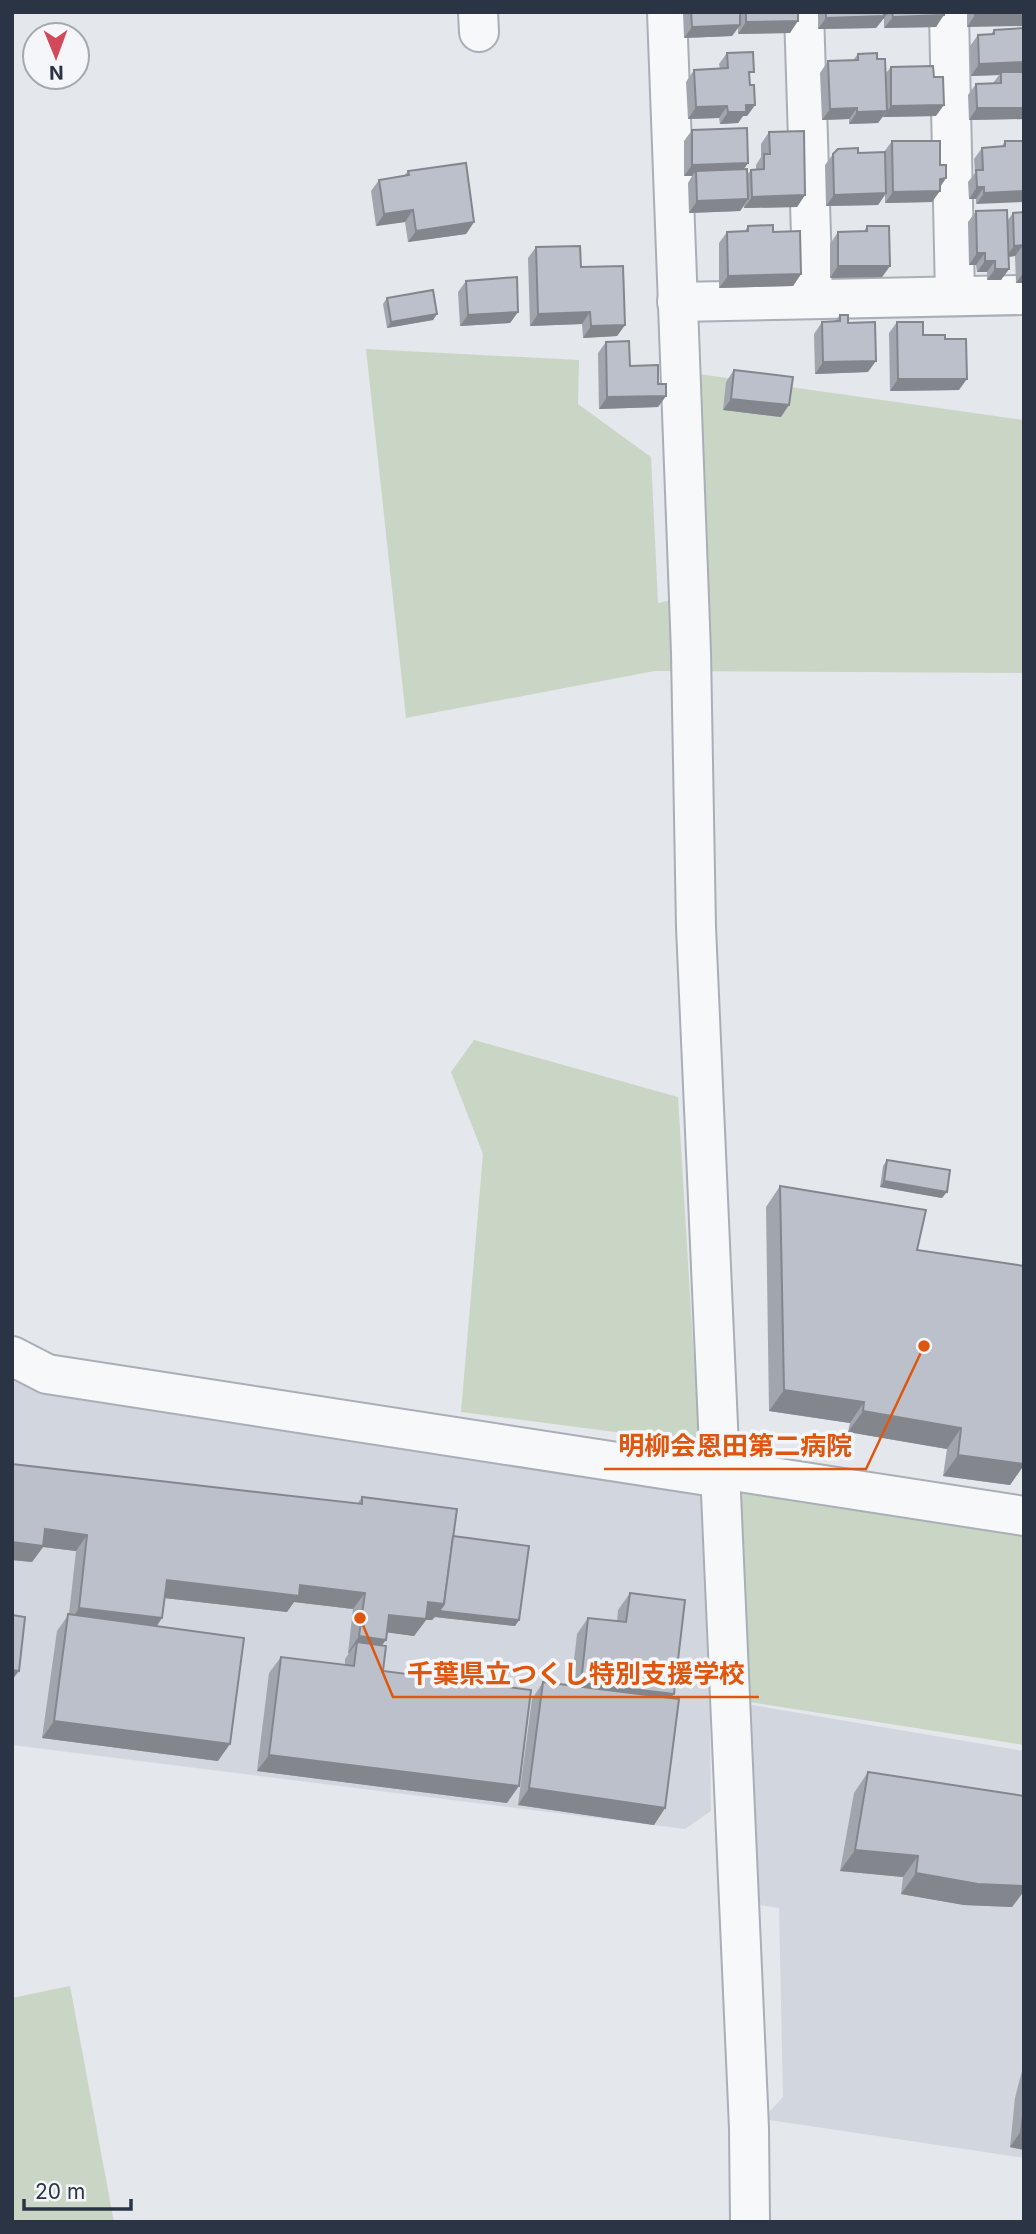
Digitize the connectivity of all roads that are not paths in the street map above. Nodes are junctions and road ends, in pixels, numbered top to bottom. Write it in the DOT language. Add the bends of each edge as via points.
graph roads {
  1 [pos="667,12"];
  2 [pos="804,12"];
  3 [pos="949,12"];
  4 [pos="1024,295"];
  5 [pos="955,296"];
  6 [pos="813,299"];
  7 [pos="677,302"];
  8 [pos="12,1356"];
  9 [pos="721,1474"];
  10 [pos="1024,1516"];
  11 [pos="750,2222"];
  1 -- 7 [label="street"];
  2 -- 6 [label="street"];
  3 -- 5 [label="street"];
  4 -- 5 [label="street"];
  5 -- 6 [label="street"];
  6 -- 7 [label="street"];
  7 -- 9 [label="street" via="696,927"];
  8 -- 9 [label="street" via="47,1374"];
  9 -- 10 [label="street"];
  9 -- 11 [label="street"];
}
